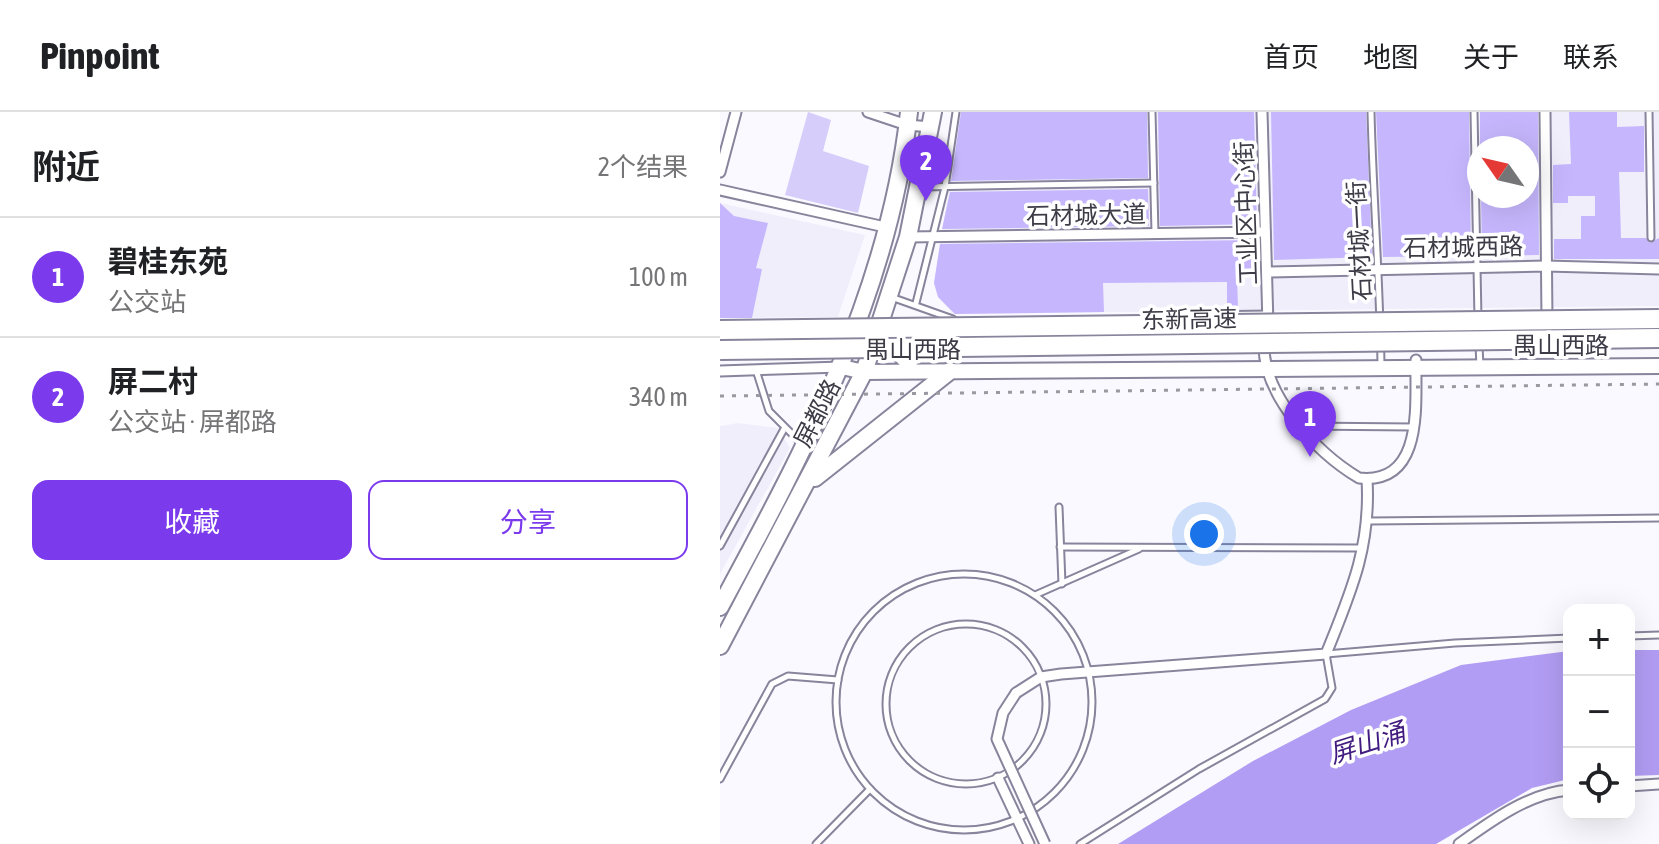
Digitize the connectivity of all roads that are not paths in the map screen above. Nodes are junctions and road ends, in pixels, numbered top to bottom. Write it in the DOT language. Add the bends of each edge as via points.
graph roads {
  1 [pos="736,112"];
  2 [pos="868,112"];
  3 [pos="956,112"];
  4 [pos="1152,112"];
  5 [pos="1262,112"];
  6 [pos="1371,112"];
  7 [pos="1474,112"];
  8 [pos="1545,112"];
  9 [pos="1649,112"];
  10 [pos="908,118"];
  11 [pos="932,119"];
  12 [pos="720,172"];
  13 [pos="1154,183"];
  14 [pos="920,187"];
  15 [pos="945,187"];
  16 [pos="720,190"];
  17 [pos="885,227"];
  18 [pos="1265,232"];
  19 [pos="1155,234"];
  20 [pos="933,236"];
  21 [pos="908,237"];
  22 [pos="1651,238"];
  23 [pos="1654,265"];
  24 [pos="1546,266"];
  25 [pos="1479,267"];
  26 [pos="1376,269"];
  27 [pos="1267,272"];
  28 [pos="916,303"];
  29 [pos="888,305"];
  30 [pos="1270,314"];
  31 [pos="1191,316"];
  32 [pos="1095,317"];
  33 [pos="1659,319"];
  34 [pos="720,330"];
  35 [pos="1659,338"];
  36 [pos="720,350"];
  37 [pos="1659,358"];
  38 [pos="909,363"];
  39 [pos="1480,363"];
  40 [pos="1548,363"];
  41 [pos="1381,364"];
  42 [pos="1416,364"];
  43 [pos="1265,365"];
  44 [pos="1659,366"];
  45 [pos="842,367"];
  46 [pos="866,367"];
  47 [pos="756,370"];
  48 [pos="720,371"];
  49 [pos="950,371"];
  50 [pos="1302,426"];
  51 [pos="1414,427"];
  52 [pos="784,429"];
  53 [pos="805,446"];
  54 [pos="1367,479"];
  55 [pos="805,488"];
  56 [pos="1059,507"];
  57 [pos="1659,518"];
  58 [pos="1369,521"];
  59 [pos="720,546"];
  60 [pos="1060,547"];
  61 [pos="1143,547"];
  62 [pos="1363,548"];
  63 [pos="1062,584"];
  64 [pos="1035,595"];
  65 [pos="720,607"];
  66 [pos="1659,635"];
  67 [pos="1635,636"];
  68 [pos="1563,638"];
  69 [pos="720,646"];
  70 [pos="1326,654"];
  71 [pos="1088,672"];
  72 [pos="1041,677"];
  73 [pos="838,680"];
  74 [pos="998,778"];
  75 [pos="720,779"];
  76 [pos="1659,784"];
  77 [pos="1635,786"];
  78 [pos="870,789"];
  79 [pos="1563,790"];
  80 [pos="1017,818"];
  81 [pos="816,844"];
  82 [pos="1029,844"];
  83 [pos="1045,844"];
  84 [pos="1080,844"];
  85 [pos="1459,844"];
  1 -- 12 [label="street"];
  2 -- 10 [label="street"];
  3 -- 15 [label="lane"];
  4 -- 13 [label="lane"];
  5 -- 18 [label="street, 工业区中心街"];
  6 -- 26 [label="lane, 石材城一街"];
  7 -- 25 [label="lane"];
  8 -- 24 [label="street"];
  9 -- 22 [label="lane"];
  10 -- 11 [label="street"];
  10 -- 17 [label="highway, 屏都路"];
  11 -- 14 [label="highway, 屏都路"];
  13 -- 15 [label="lane"];
  13 -- 19 [label="lane"];
  14 -- 15 [label="lane"];
  14 -- 21 [label="highway, 屏都路"];
  15 -- 20 [label="lane"];
  16 -- 17 [label="street"];
  17 -- 45 [label="highway, 屏都路"];
  18 -- 19 [label="street, 石材城大道"];
  18 -- 27 [label="street, 工业区中心街"];
  19 -- 20 [label="street, 石材城大道"];
  20 -- 21 [label="street, 石材城大道"];
  20 -- 28 [label="lane"];
  21 -- 29 [label="highway, 屏都路"];
  23 -- 24 [label="street, 石材城西路"];
  24 -- 25 [label="street, 石材城西路"];
  24 -- 40 [label="street"];
  25 -- 26 [label="street, 石材城西路"];
  25 -- 39 [label="lane"];
  26 -- 27 [label="street, 石材城西路"];
  26 -- 41 [label="lane, 石材城一街" via="1382,301"];
  27 -- 30 [label="street, 工业区中心街"];
  28 -- 29 [label="lane"];
  28 -- 32 [label="lane" via="952,319"];
  29 -- 38 [label="highway" via="886,338"];
  29 -- 46 [label="highway, 屏都路"];
  30 -- 31 [label="lane"];
  30 -- 43 [label="street, 工业区中心街"];
  33 -- 34 [label="highway, 东新高速, bridge"];
  35 -- 36 [label="highway, 东新高速, bridge"];
  37 -- 40 [label="main road, 禺山西路"];
  38 -- 43 [label="main road, 禺山西路"];
  38 -- 46 [label="main road, 禺山西路"];
  39 -- 40 [label="main road, 禺山西路"];
  39 -- 42 [label="main road, 禺山西路"];
  40 -- 44 [label="main road, 禺山西路"];
  41 -- 42 [label="main road, 禺山西路"];
  41 -- 43 [label="main road, 禺山西路"];
  42 -- 51 [label="street"];
  43 -- 49 [label="main road, 禺山西路"];
  43 -- 50 [label="street"];
  45 -- 46 [label="main road, 禺山西路"];
  45 -- 47 [label="street"];
  45 -- 53 [label="highway, 屏都路"];
  46 -- 49 [label="main road, 禺山西路"];
  46 -- 55 [label="highway, 屏都路"];
  47 -- 48 [label="street"];
  47 -- 52 [label="lane" via="763,398"];
  49 -- 55 [label="highway"];
  50 -- 51 [label="lane"];
  50 -- 54 [label="street" via="1342,466"];
  51 -- 54 [label="street" via="1402,463 1382,477"];
  52 -- 53 [label="lane"];
  52 -- 59 [label="lane"];
  53 -- 65 [label="highway, 屏都路"];
  54 -- 58 [label="street"];
  55 -- 69 [label="highway, 屏都路"];
  56 -- 60 [label="lane"];
  57 -- 58 [label="lane"];
  58 -- 62 [label="street"];
  60 -- 61 [label="lane"];
  60 -- 63 [label="lane"];
  61 -- 62 [label="lane"];
  61 -- 63 [label="lane"];
  62 -- 70 [label="street"];
  63 -- 64 [label="lane"];
  64 -- 71 [label="lane" via="1074,637"];
  64 -- 73 [label="lane" via="993,577 970,574 904,589 868,618 854,637"];
  66 -- 67 [label="lane"];
  68 -- 70 [label="lane"];
  70 -- 71 [label="street"];
  70 -- 84 [label="lane" via="1332,688 1325,699"];
  71 -- 72 [label="street"];
  71 -- 80 [label="lane" via="1090,722 1078,758 1057,789"];
  72 -- 74 [label="lane" via="1046,701 1039,735 1018,765"];
  72 -- 74 [label="lane" via="1017,642 979,625 937,629 918,639 892,673 886,693 889,725 902,754 917,769 956,784"];
  72 -- 83 [label="street, bridge" via="1016,693 1003,713 997,739"];
  73 -- 75 [label="lane" via="788,676 772,684"];
  73 -- 78 [label="lane" via="841,738 852,766"];
  74 -- 80 [label="street"];
  76 -- 77 [label="street"];
  78 -- 80 [label="lane" via="913,820 939,828 965,830"];
  78 -- 81 [label="lane"];
  79 -- 85 [label="street" via="1496,817"];
  80 -- 82 [label="street"];
}
